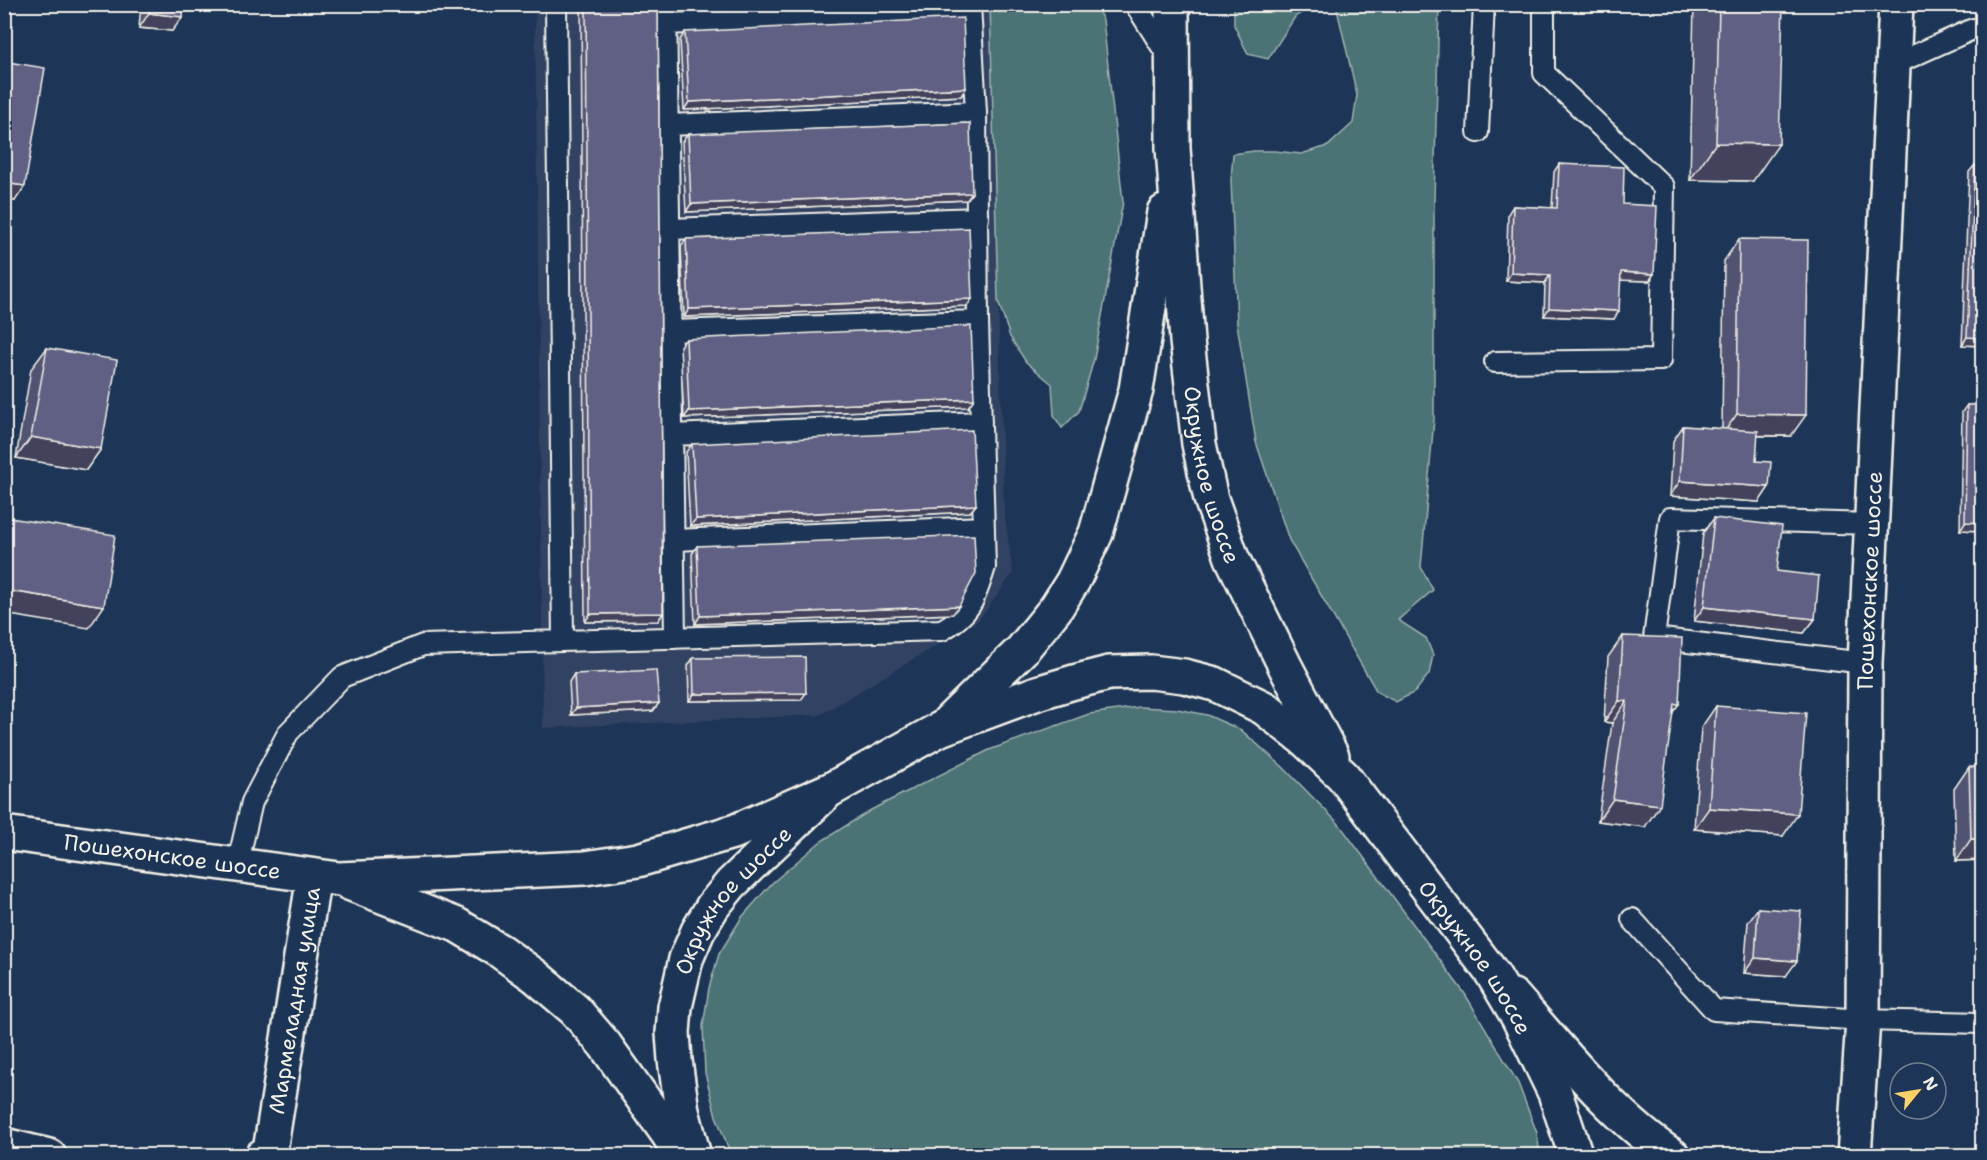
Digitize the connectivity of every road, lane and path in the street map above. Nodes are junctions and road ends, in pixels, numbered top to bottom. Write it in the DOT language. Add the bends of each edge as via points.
graph roads {
  1 [pos="556,4"];
  2 [pos="1135,4"];
  3 [pos="1172,4"];
  4 [pos="1484,4"];
  5 [pos="1545,4"];
  6 [pos="1896,4"];
  7 [pos="970,8"];
  8 [pos="666,14"];
  9 [pos="1983,30"];
  10 [pos="1171,62"];
  11 [pos="1893,65"];
  12 [pos="976,112"];
  13 [pos="668,125"];
  14 [pos="1478,132"];
  15 [pos="1173,148"];
  16 [pos="978,218"];
  17 [pos="669,229"];
  18 [pos="978,321"];
  19 [pos="671,332"];
  20 [pos="1495,362"];
  21 [pos="981,422"];
  22 [pos="672,435"];
  23 [pos="1871,524"];
  24 [pos="984,527"];
  25 [pos="674,540"];
  26 [pos="675,638"];
  27 [pos="564,640"];
  28 [pos="1864,663"];
  29 [pos="940,729"];
  30 [pos="1343,776"];
  31 [pos="828,790"];
  32 [pos="4,833"];
  33 [pos="237,866"];
  34 [pos="326,877"];
  35 [pos="1632,919"];
  36 [pos="1492,973"];
  37 [pos="1863,1020"];
  38 [pos="1983,1023"];
  39 [pos="4,1145"];
  40 [pos="49,1155"];
  41 [pos="262,1155"];
  42 [pos="681,1155"];
  43 [pos="694,1155"];
  44 [pos="1576,1155"];
  45 [pos="1673,1155"];
  46 [pos="1854,1155"];
  1 -- 27 [label="lane"];
  2 -- 10 [label="lane"];
  3 -- 10 [label="main road, Окружное шоссе"];
  4 -- 14 [label="lane"];
  5 -- 20 [label="lane" via="1544,73 1664,187 1660,360"];
  6 -- 11 [label="main road, Пошехонское шоссе"];
  7 -- 8 [label="lane"];
  7 -- 12 [label="lane"];
  8 -- 13 [label="lane"];
  9 -- 11 [label="lane" via="1973,29"];
  10 -- 15 [label="main road, Окружное шоссе"];
  11 -- 23 [label="main road, Пошехонское шоссе"];
  12 -- 13 [label="lane"];
  12 -- 16 [label="lane"];
  13 -- 17 [label="lane"];
  15 -- 29 [label="main road, Окружное шоссе" via="1136,390 1096,534 1056,608 1022,650"];
  15 -- 30 [label="main road, Окружное шоссе" via="1187,341 1199,444 1211,500 1248,592"];
  16 -- 17 [label="lane"];
  16 -- 18 [label="lane"];
  17 -- 19 [label="lane"];
  18 -- 19 [label="lane"];
  18 -- 21 [label="lane"];
  19 -- 22 [label="lane"];
  21 -- 22 [label="lane"];
  21 -- 24 [label="lane"];
  22 -- 25 [label="lane"];
  23 -- 28 [label="main road, Пошехонское шоссе"];
  23 -- 28 [label="lane" via="1670,518 1654,638"];
  24 -- 25 [label="lane"];
  24 -- 26 [label="lane" via="985,567 975,598 959,621 942,630"];
  25 -- 26 [label="lane"];
  26 -- 27 [label="lane"];
  27 -- 33 [label="lane" via="423,645 342,677 288,733 252,802"];
  28 -- 37 [label="main road, Пошехонское шоссе"];
  29 -- 30 [label="main road, Окружное шоссе" via="1074,682 1109,673 1151,672 1215,684 1264,708"];
  29 -- 31 [label="main road, Окружное шоссе"];
  30 -- 36 [label="main road, Окружное шоссе"];
  31 -- 34 [label="main road" via="736,831 638,860 585,868"];
  31 -- 43 [label="main road, Окружное шоссе" via="731,884 713,906 686,959 673,1033 682,1111"];
  32 -- 33 [label="main road, Пошехонское шоссе"];
  33 -- 34 [label="main road, Пошехонское шоссе"];
  34 -- 41 [label="main road, Мармеладная улица" via="270,1151"];
  34 -- 42 [label="main road" via="457,925 535,976 575,1010 605,1045"];
  35 -- 37 [label="lane" via="1714,1010"];
  36 -- 44 [label="main road, Окружное шоссе" via="1555,1093"];
  36 -- 45 [label="main road" via="1618,1111"];
  37 -- 38 [label="lane"];
  37 -- 46 [label="main road, Пошехонское шоссе"];
  39 -- 40 [label="main road"];
}
